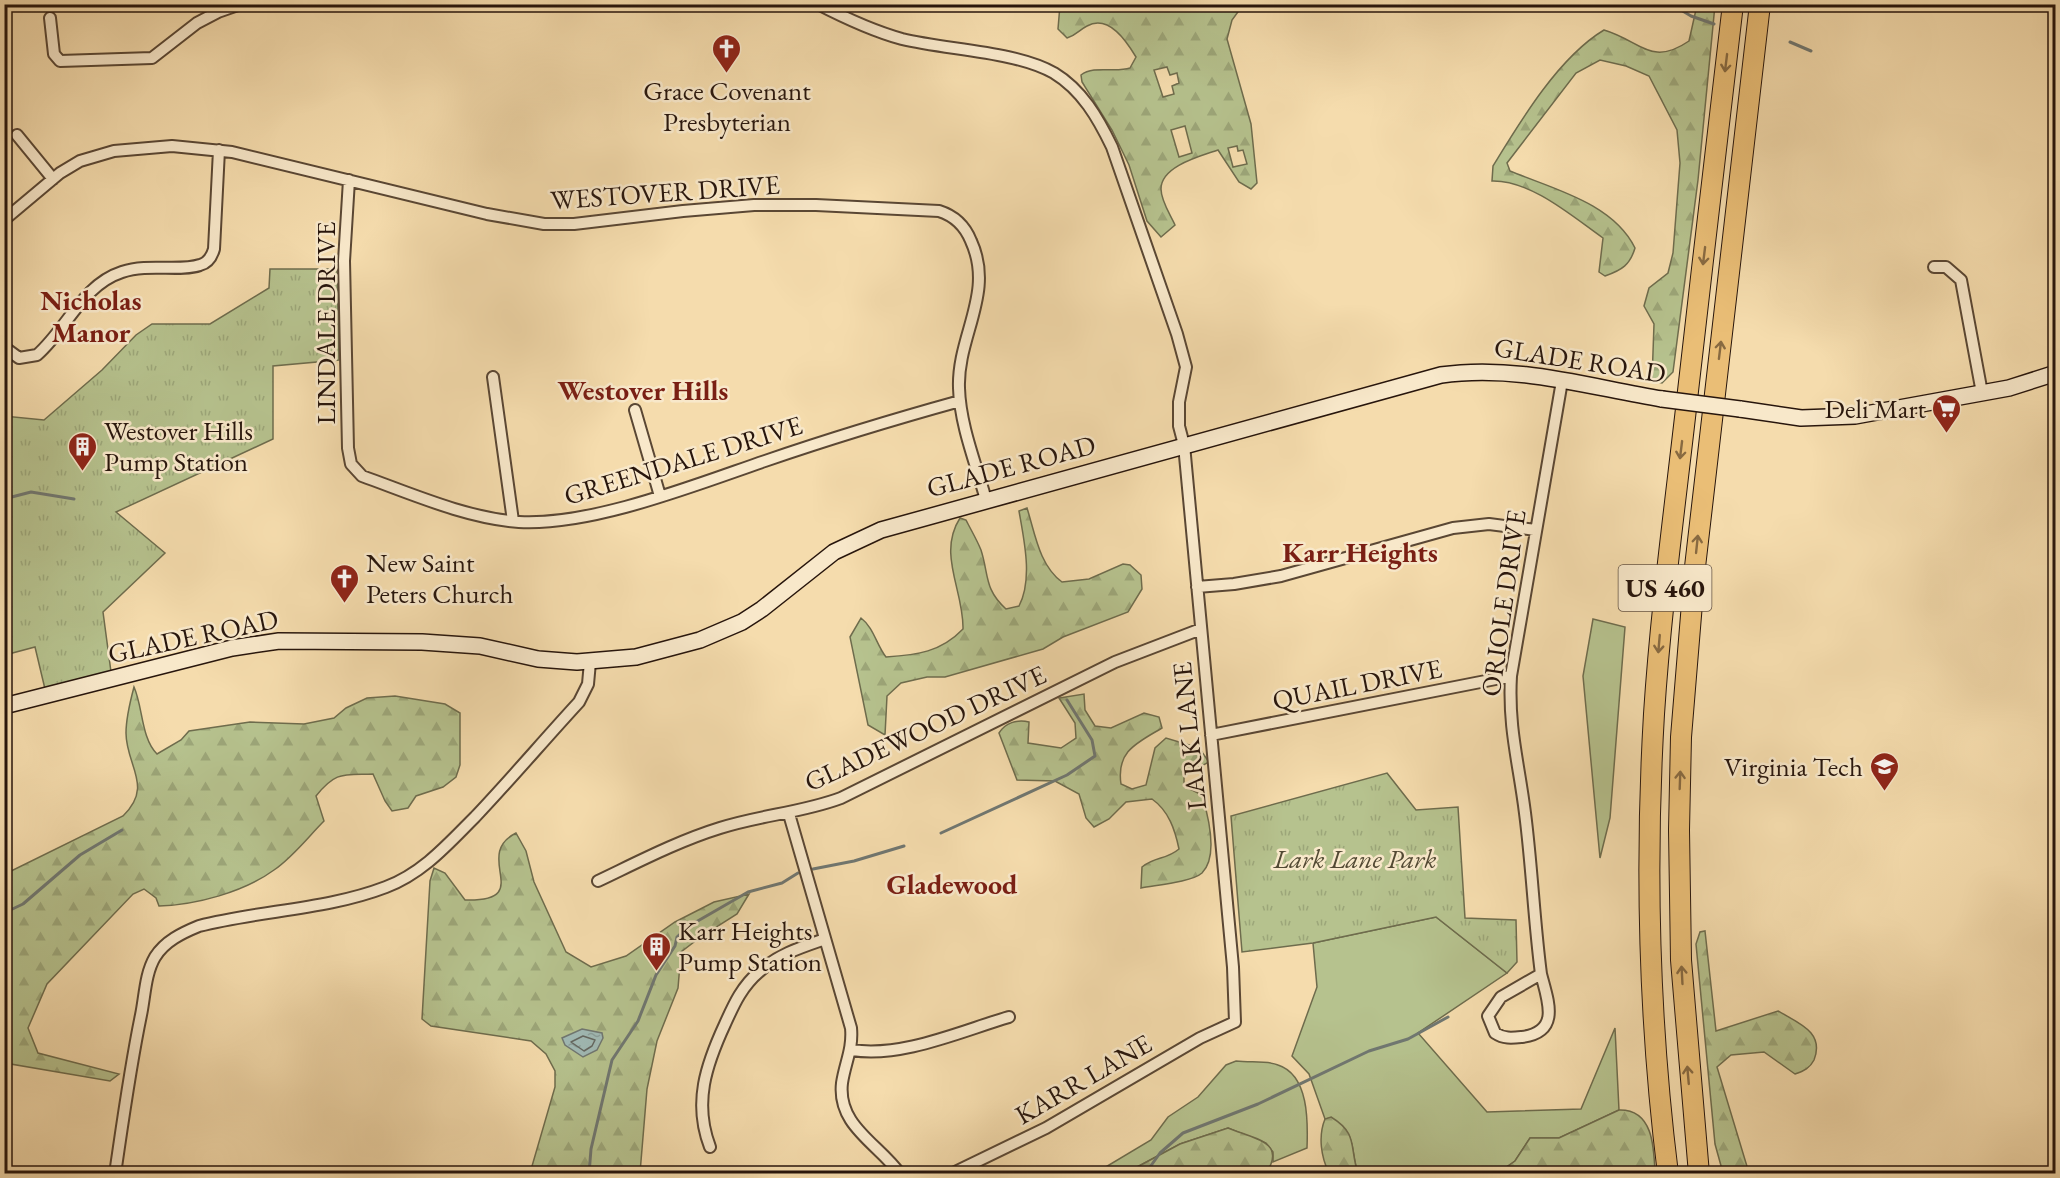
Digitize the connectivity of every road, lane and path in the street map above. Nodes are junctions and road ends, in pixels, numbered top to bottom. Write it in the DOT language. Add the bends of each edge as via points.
graph roads {
  1 [pos="241,4"];
  2 [pos="818,4"];
  3 [pos="1733,4"];
  4 [pos="1760,4"];
  5 [pos="213,8"];
  6 [pos="50,18"];
  7 [pos="17,135"];
  8 [pos="219,150"];
  9 [pos="53,179"];
  10 [pos="349,180"];
  11 [pos="4,220"];
  12 [pos="1934,267"];
  13 [pos="4,347"];
  14 [pos="2055,373"];
  15 [pos="493,378"];
  16 [pos="1562,381"];
  17 [pos="1982,393"];
  18 [pos="960,401"];
  19 [pos="635,410"];
  20 [pos="1184,445"];
  21 [pos="351,465"];
  22 [pos="660,496"];
  23 [pos="986,500"];
  24 [pos="513,521"];
  25 [pos="1536,530"];
  26 [pos="1197,586"];
  27 [pos="1201,630"];
  28 [pos="590,662"];
  29 [pos="1511,676"];
  30 [pos="4,706"];
  31 [pos="1211,735"];
  32 [pos="789,814"];
  33 [pos="598,881"];
  34 [pos="825,939"];
  35 [pos="1541,974"];
  36 [pos="1009,1017"];
  37 [pos="1235,1022"];
  38 [pos="852,1050"];
  39 [pos="1692,1116"];
  40 [pos="710,1147"];
  41 [pos="114,1173"];
  42 [pos="900,1173"];
  43 [pos="951,1173"];
  44 [pos="1668,1173"];
  45 [pos="1699,1173"];
  46 [pos="1711,1173"];
  1 -- 5 [label="street"];
  2 -- 20 [label="street, LARK LANE" via="903,39 1026,62 1053,73 1077,90 1099,119 1113,147 1177,334 1185,367 1179,402"];
  3 -- 44 [label="highway, US 460, one-way" via="1665,585 1654,715 1651,941"];
  39 -- 4 [label="highway, US 460, one-way" via="1680,922 1684,695 1701,511"];
  5 -- 6 [label="street" via="159,54 143,60 60,61 54,54"];
  7 -- 9 [label="street"];
  8 -- 9 [label="street, WESTOVER DRIVE" via="172,146 114,151 80,161"];
  8 -- 10 [label="street, WESTOVER DRIVE"];
  8 -- 13 [label="street" via="214,249 208,261 196,266 150,266 116,274 91,290 37,355 19,358"];
  9 -- 11 [label="street, WESTOVER DRIVE"];
  10 -- 18 [label="street, WESTOVER DRIVE" via="487,214 551,225 754,205 916,208 945,213 968,234 980,274 979,300 959,373"];
  10 -- 21 [label="street, LINDALE DRIVE" via="344,261"];
  12 -- 17 [label="street" via="1947,267 1961,280"];
  14 -- 17 [label="street, GLADE ROAD"];
  15 -- 24 [label="street"];
  16 -- 17 [label="street, GLADE ROAD, bridge" via="1785,416 1836,418"];
  16 -- 20 [label="street, GLADE ROAD" via="1497,370 1442,375"];
  16 -- 25 [label="street, ORIOLE DRIVE"];
  18 -- 22 [label="street, GREENDALE DRIVE"];
  18 -- 23 [label="street, WESTOVER DRIVE"];
  19 -- 22 [label="street"];
  20 -- 23 [label="street, GLADE ROAD"];
  20 -- 26 [label="street, LARK LANE"];
  21 -- 24 [label="street, GREENDALE DRIVE" via="362,476 393,487"];
  22 -- 24 [label="street, GREENDALE DRIVE" via="569,519"];
  23 -- 28 [label="street, GLADE ROAD" via="853,541 810,569 762,609 719,633 636,657"];
  25 -- 26 [label="street" via="1489,524 1461,526 1269,579"];
  25 -- 29 [label="street, ORIOLE DRIVE"];
  26 -- 27 [label="street, LARK LANE"];
  27 -- 31 [label="street, LARK LANE"];
  27 -- 32 [label="street, GLADEWOOD DRIVE" via="1115,662 841,798"];
  28 -- 30 [label="street, GLADE ROAD" via="422,642 279,641 232,648"];
  28 -- 41 [label="street" via="588,684 579,702 441,852 420,869 389,886 353,897 199,926 164,947 148,976"];
  29 -- 31 [label="street, QUAIL DRIVE"];
  29 -- 35 [label="street, ORIOLE DRIVE" via="1511,734 1525,811"];
  31 -- 37 [label="street, LARK LANE"];
  32 -- 33 [label="street, GLADEWOOD DRIVE" via="723,827"];
  32 -- 34 [label="street"];
  34 -- 38 [label="street" via="852,1028"];
  34 -- 40 [label="street" via="774,960 737,997 703,1083 702,1112"];
  35 -- 35 [label="street, ORIOLE DRIVE" via="1495,1003 1488,1016 1495,1032 1504,1038 1532,1035 1546,1026 1548,1000"];
  36 -- 38 [label="street" via="900,1049"];
  37 -- 43 [label="street, KARR LANE" via="1200,1038 1046,1128"];
  38 -- 42 [label="street" via="843,1082 846,1110 858,1132"];
  39 -- 45 [label="highway, US 460"];
  39 -- 46 [label="highway"];
}
